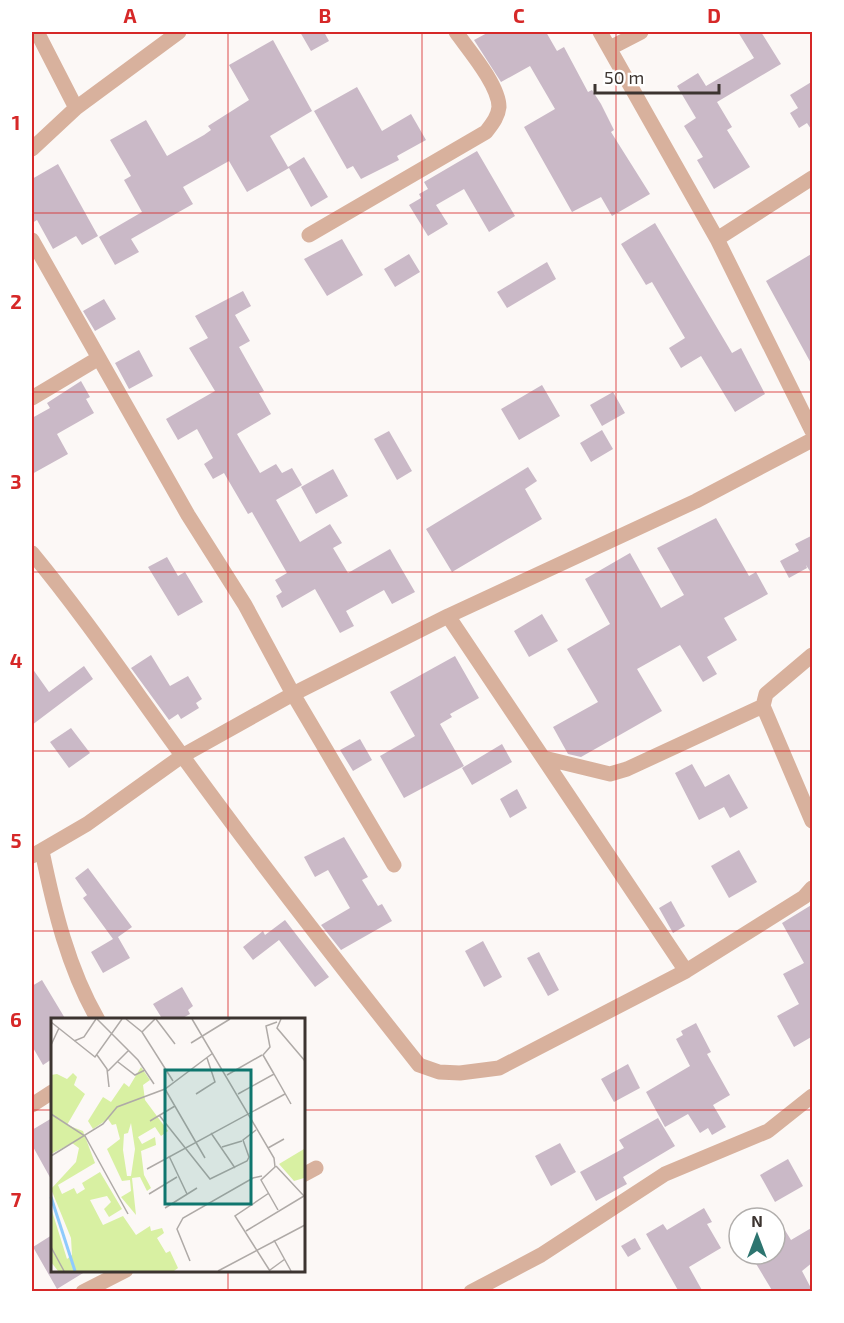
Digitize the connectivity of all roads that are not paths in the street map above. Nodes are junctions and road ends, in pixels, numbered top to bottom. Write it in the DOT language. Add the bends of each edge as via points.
graph roads {
  1 [pos="37,32"];
  2 [pos="179,32"];
  3 [pos="456,32"];
  4 [pos="600,32"];
  5 [pos="641,32"];
  6 [pos="610,48"];
  7 [pos="76,108"];
  8 [pos="32,149"];
  9 [pos="813,178"];
  10 [pos="309,235"];
  11 [pos="717,239"];
  12 [pos="32,240"];
  13 [pos="99,358"];
  14 [pos="32,398"];
  15 [pos="813,431"];
  16 [pos="813,440"];
  17 [pos="32,553"];
  18 [pos="447,616"];
  19 [pos="813,655"];
  20 [pos="293,694"];
  21 [pos="763,706"];
  22 [pos="182,756"];
  23 [pos="544,758"];
  24 [pos="813,821"];
  25 [pos="37,854"];
  26 [pos="394,866"];
  27 [pos="813,888"];
  28 [pos="686,971"];
  29 [pos="97,1018"];
  30 [pos="51,1093"];
  31 [pos="813,1096"];
  32 [pos="32,1105"];
  33 [pos="122,1272"];
  34 [pos="83,1292"];
  35 [pos="471,1292"];
  1 -- 7 [label="street"];
  2 -- 7 [label="street"];
  3 -- 10 [label="street" via="495,89 497,116 486,132"];
  4 -- 6 [label="street"];
  5 -- 6 [label="street"];
  6 -- 11 [label="street"];
  7 -- 8 [label="street"];
  9 -- 11 [label="street"];
  11 -- 15 [label="street"];
  12 -- 13 [label="street"];
  13 -- 14 [label="street"];
  13 -- 20 [label="street"];
  16 -- 18 [label="street" via="696,501"];
  17 -- 22 [label="street"];
  18 -- 20 [label="street"];
  18 -- 23 [label="street"];
  19 -- 21 [label="street" via="766,694"];
  20 -- 22 [label="street"];
  20 -- 26 [label="street"];
  21 -- 23 [label="street" via="610,774"];
  21 -- 24 [label="street"];
  22 -- 25 [label="street" via="87,824"];
  22 -- 28 [label="street" via="419,1065 439,1072 460,1073 499,1068"];
  23 -- 28 [label="street"];
  25 -- 29 [label="street" via="55,916"];
  27 -- 28 [label="street"];
  30 -- 32 [label="street"];
  31 -- 35 [label="street" via="768,1131 665,1174 541,1255"];
  33 -- 34 [label="street"];
}
